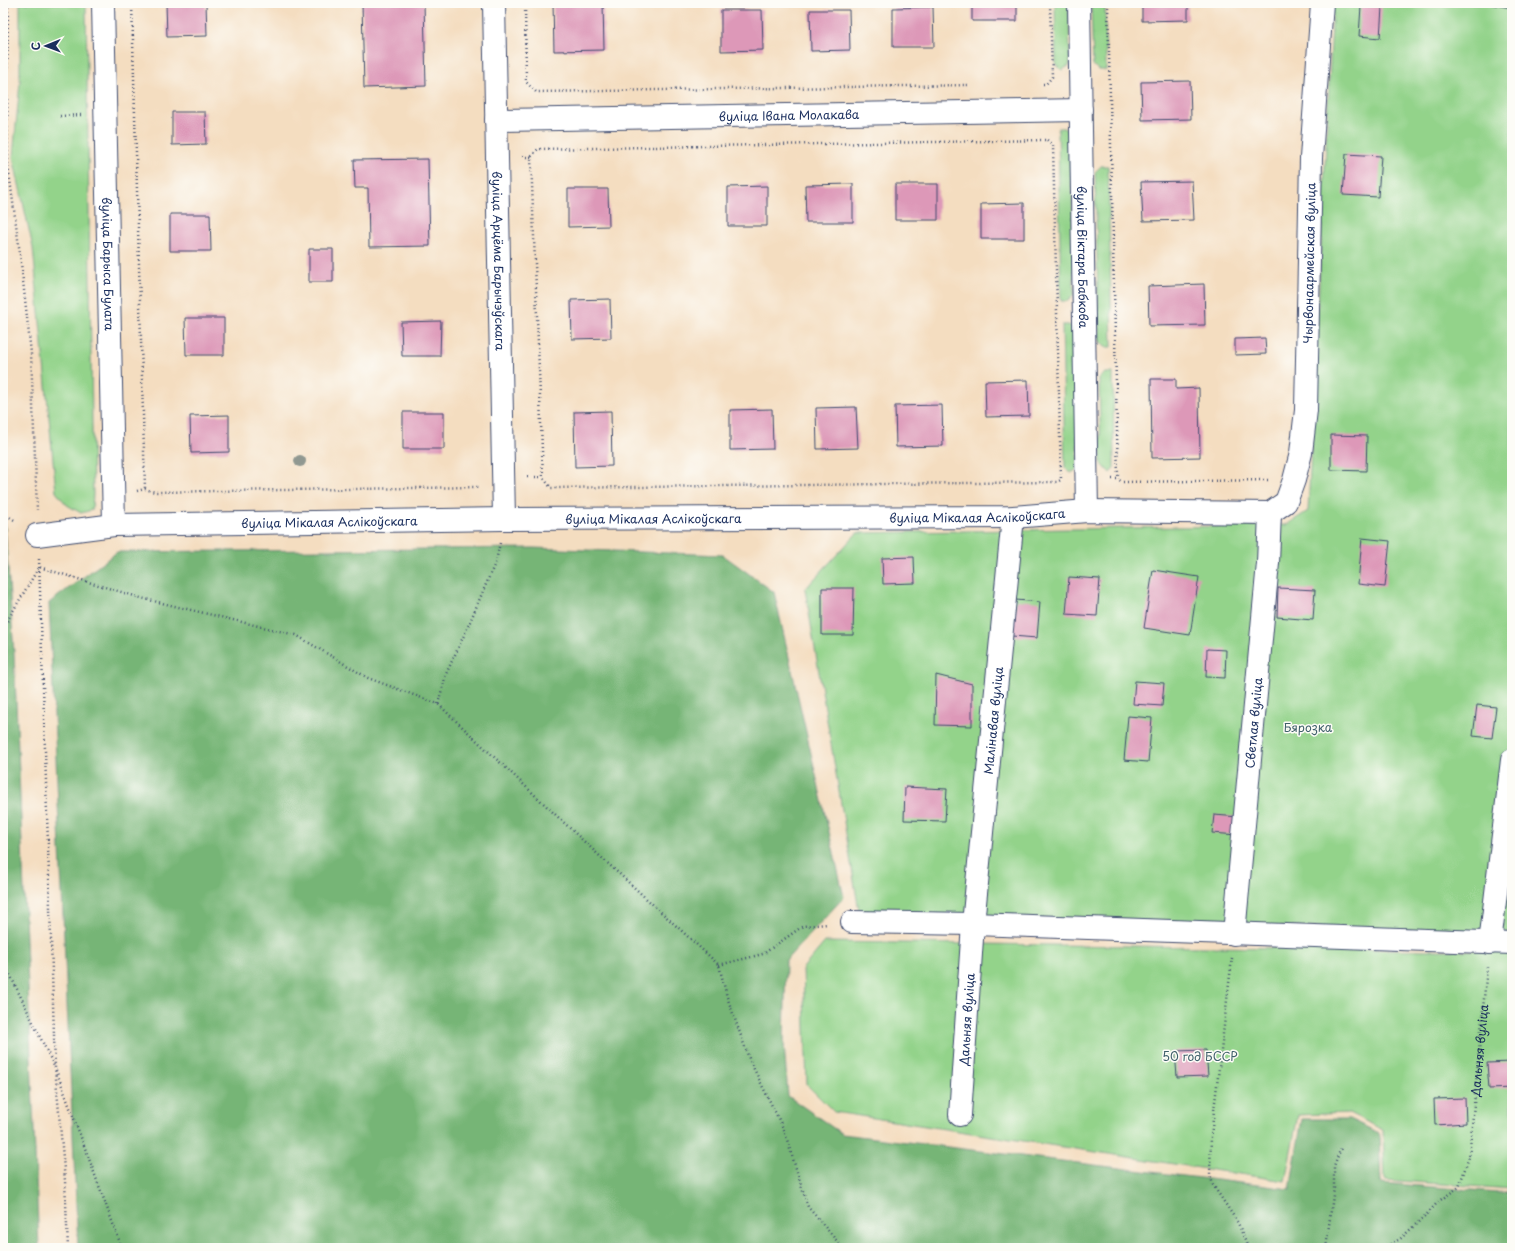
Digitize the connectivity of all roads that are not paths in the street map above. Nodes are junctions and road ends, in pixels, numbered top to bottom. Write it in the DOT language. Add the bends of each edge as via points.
graph roads {
  1 [pos="103,3"];
  2 [pos="494,3"];
  3 [pos="1079,3"];
  4 [pos="1322,3"];
  5 [pos="1081,110"];
  6 [pos="496,120"];
  7 [pos="1087,511"];
  8 [pos="1270,513"];
  9 [pos="1013,517"];
  10 [pos="504,519"];
  11 [pos="114,525"];
  12 [pos="37,534"];
  13 [pos="1512,760"];
  14 [pos="852,922"];
  15 [pos="973,924"];
  16 [pos="1234,934"];
  17 [pos="1490,943"];
  18 [pos="1512,943"];
  19 [pos="960,1116"];
  1 -- 11 [label="street, вуліца Барыса Булата"];
  2 -- 6 [label="street, вуліца Арцёма Барычэўскага"];
  3 -- 5 [label="street, вуліца Віктара Бабкова"];
  4 -- 8 [label="street, Чырвонаармейская вуліца" via="1311,158 1306,410 1301,452 1294,480 1286,502"];
  5 -- 6 [label="street, вуліца Івана Молакава"];
  5 -- 7 [label="street, вуліца Віктара Бабкова"];
  6 -- 10 [label="street, вуліца Арцёма Барычэўскага"];
  7 -- 8 [label="street, вуліца Мікалая Аслікоўскага"];
  7 -- 9 [label="street, вуліца Мікалая Аслікоўскага"];
  8 -- 16 [label="street, Светлая вуліца" via="1268,563"];
  9 -- 10 [label="street, вуліца Мікалая Аслікоўскага"];
  9 -- 15 [label="street, Малінавая вуліца"];
  10 -- 11 [label="street, вуліца Мікалая Аслікоўскага"];
  11 -- 12 [label="street, вуліца Мікалая Аслікоўскага"];
  13 -- 17 [label="street"];
  14 -- 15 [label="street"];
  15 -- 16 [label="street"];
  15 -- 19 [label="street, Дальняя вуліца"];
  16 -- 17 [label="street"];
  17 -- 18 [label="street"];
}
